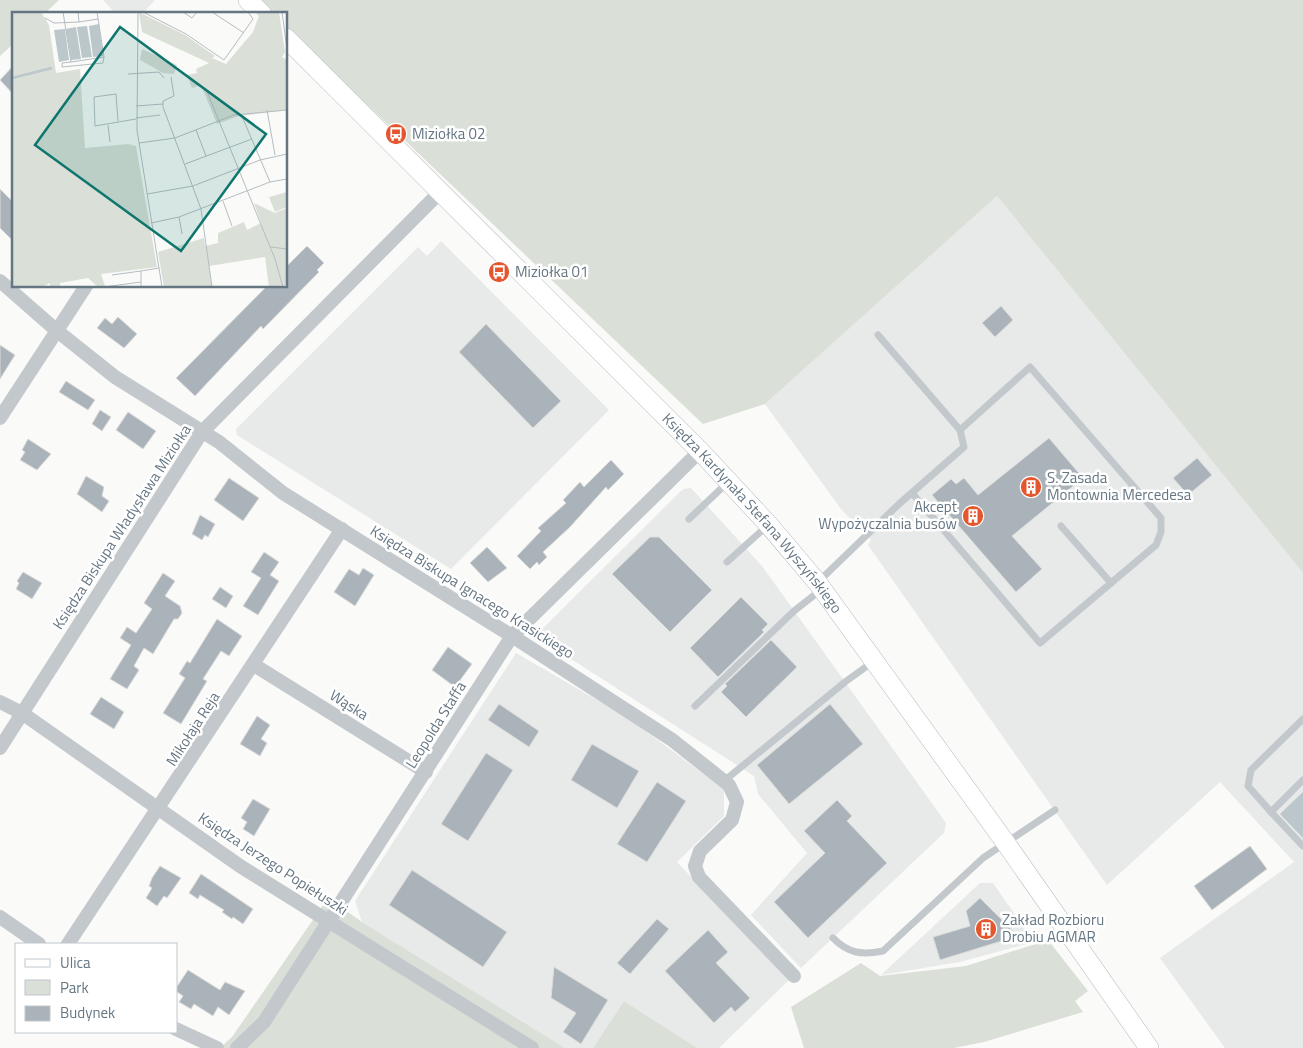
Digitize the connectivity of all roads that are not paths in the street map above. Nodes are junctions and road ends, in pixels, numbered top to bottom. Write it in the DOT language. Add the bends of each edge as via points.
graph roads {
  1 [pos="248,0"];
  2 [pos="260,12"];
  3 [pos="288,41"];
  4 [pos="440,192"];
  5 [pos="0,281"];
  6 [pos="85,288"];
  7 [pos="56,330"];
  8 [pos="878,335"];
  9 [pos="0,418"];
  10 [pos="960,430"];
  11 [pos="202,432"];
  12 [pos="700,451"];
  13 [pos="729,481"];
  14 [pos="912,493"];
  15 [pos="689,519"];
  16 [pos="768,524"];
  17 [pos="1061,526"];
  18 [pos="342,530"];
  19 [pos="727,562"];
  20 [pos="1111,583"];
  21 [pos="820,586"];
  22 [pos="512,636"];
  23 [pos="874,661"];
  24 [pos="254,665"];
  25 [pos="0,702"];
  26 [pos="695,706"];
  27 [pos="22,713"];
  28 [pos="1303,718"];
  29 [pos="0,748"];
  30 [pos="426,772"];
  31 [pos="1303,780"];
  32 [pos="724,781"];
  33 [pos="160,809"];
  34 [pos="1055,810"];
  35 [pos="1271,812"];
  36 [pos="1005,842"];
  37 [pos="1303,846"];
  38 [pos="0,917"];
  39 [pos="329,921"];
  40 [pos="833,938"];
  41 [pos="38,943"];
  42 [pos="69,943"];
  43 [pos="794,976"];
  44 [pos="178,1030"];
  45 [pos="217,1048"];
  46 [pos="238,1048"];
  47 [pos="532,1048"];
  48 [pos="1149,1048"];
  1 -- 2 [label="street"];
  3 -- 4 [label="street, Księdza Kardynała Stefana Wyszyńskiego"];
  4 -- 11 [label="street, Księdza Biskupa Władysława Miziołka"];
  4 -- 12 [label="street, Księdza Kardynała Stefana Wyszyńskiego"];
  5 -- 7 [label="street, Księdza Biskupa Ignacego Krasickiego"];
  6 -- 7 [label="street"];
  7 -- 9 [label="street"];
  7 -- 11 [label="street, Księdza Biskupa Ignacego Krasickiego" via="115,377"];
  8 -- 10 [label="lane"];
  10 -- 14 [label="lane" via="964,447"];
  10 -- 20 [label="lane" via="1030,366 1161,518 1161,532 1156,545"];
  11 -- 18 [label="street, Księdza Biskupa Ignacego Krasickiego" via="283,493"];
  11 -- 27 [label="street, Księdza Biskupa Władysława Miziołka"];
  12 -- 13 [label="street, Księdza Kardynała Stefana Wyszyńskiego"];
  12 -- 22 [label="street, Leopolda Staffa"];
  13 -- 15 [label="lane"];
  13 -- 16 [label="street, Księdza Kardynała Stefana Wyszyńskiego"];
  14 -- 20 [label="lane" via="1040,643"];
  14 -- 21 [label="lane"];
  16 -- 19 [label="lane"];
  16 -- 21 [label="street, Księdza Kardynała Stefana Wyszyńskiego"];
  17 -- 20 [label="lane"];
  18 -- 22 [label="street, Księdza Biskupa Ignacego Krasickiego"];
  18 -- 24 [label="street, Mikołaja Reja"];
  21 -- 23 [label="street, Księdza Kardynała Stefana Wyszyńskiego"];
  21 -- 26 [label="lane"];
  22 -- 30 [label="street, Leopolda Staffa"];
  22 -- 32 [label="street, Księdza Biskupa Ignacego Krasickiego" via="671,739"];
  23 -- 32 [label="lane"];
  23 -- 36 [label="street, Księdza Kardynała Stefana Wyszyńskiego"];
  24 -- 30 [label="street, Wąska"];
  24 -- 33 [label="street, Mikołaja Reja"];
  25 -- 27 [label="street, Księdza Jerzego Popiełuszki"];
  27 -- 29 [label="street, Księdza Biskupa Władysława Miziołka"];
  27 -- 33 [label="street, Księdza Jerzego Popiełuszki"];
  28 -- 35 [label="lane" via="1251,770 1248,786"];
  30 -- 39 [label="street, Leopolda Staffa"];
  31 -- 35 [label="lane"];
  32 -- 43 [label="street, Księdza Biskupa Ignacego Krasickiego" via="737,802 732,820 700,851 695,866 700,877"];
  33 -- 39 [label="street, Księdza Jerzego Popiełuszki" via="240,866"];
  33 -- 42 [label="street, Mikołaja Reja"];
  34 -- 36 [label="lane"];
  35 -- 37 [label="lane"];
  36 -- 40 [label="lane" via="983,858 884,951 853,953"];
  36 -- 48 [label="street, Księdza Kardynała Stefana Wyszyńskiego"];
  38 -- 41 [label="street"];
  39 -- 46 [label="street, Leopolda Staffa" via="264,1022"];
  39 -- 47 [label="street, Księdza Jerzego Popiełuszki"];
  44 -- 45 [label="street"];
}
